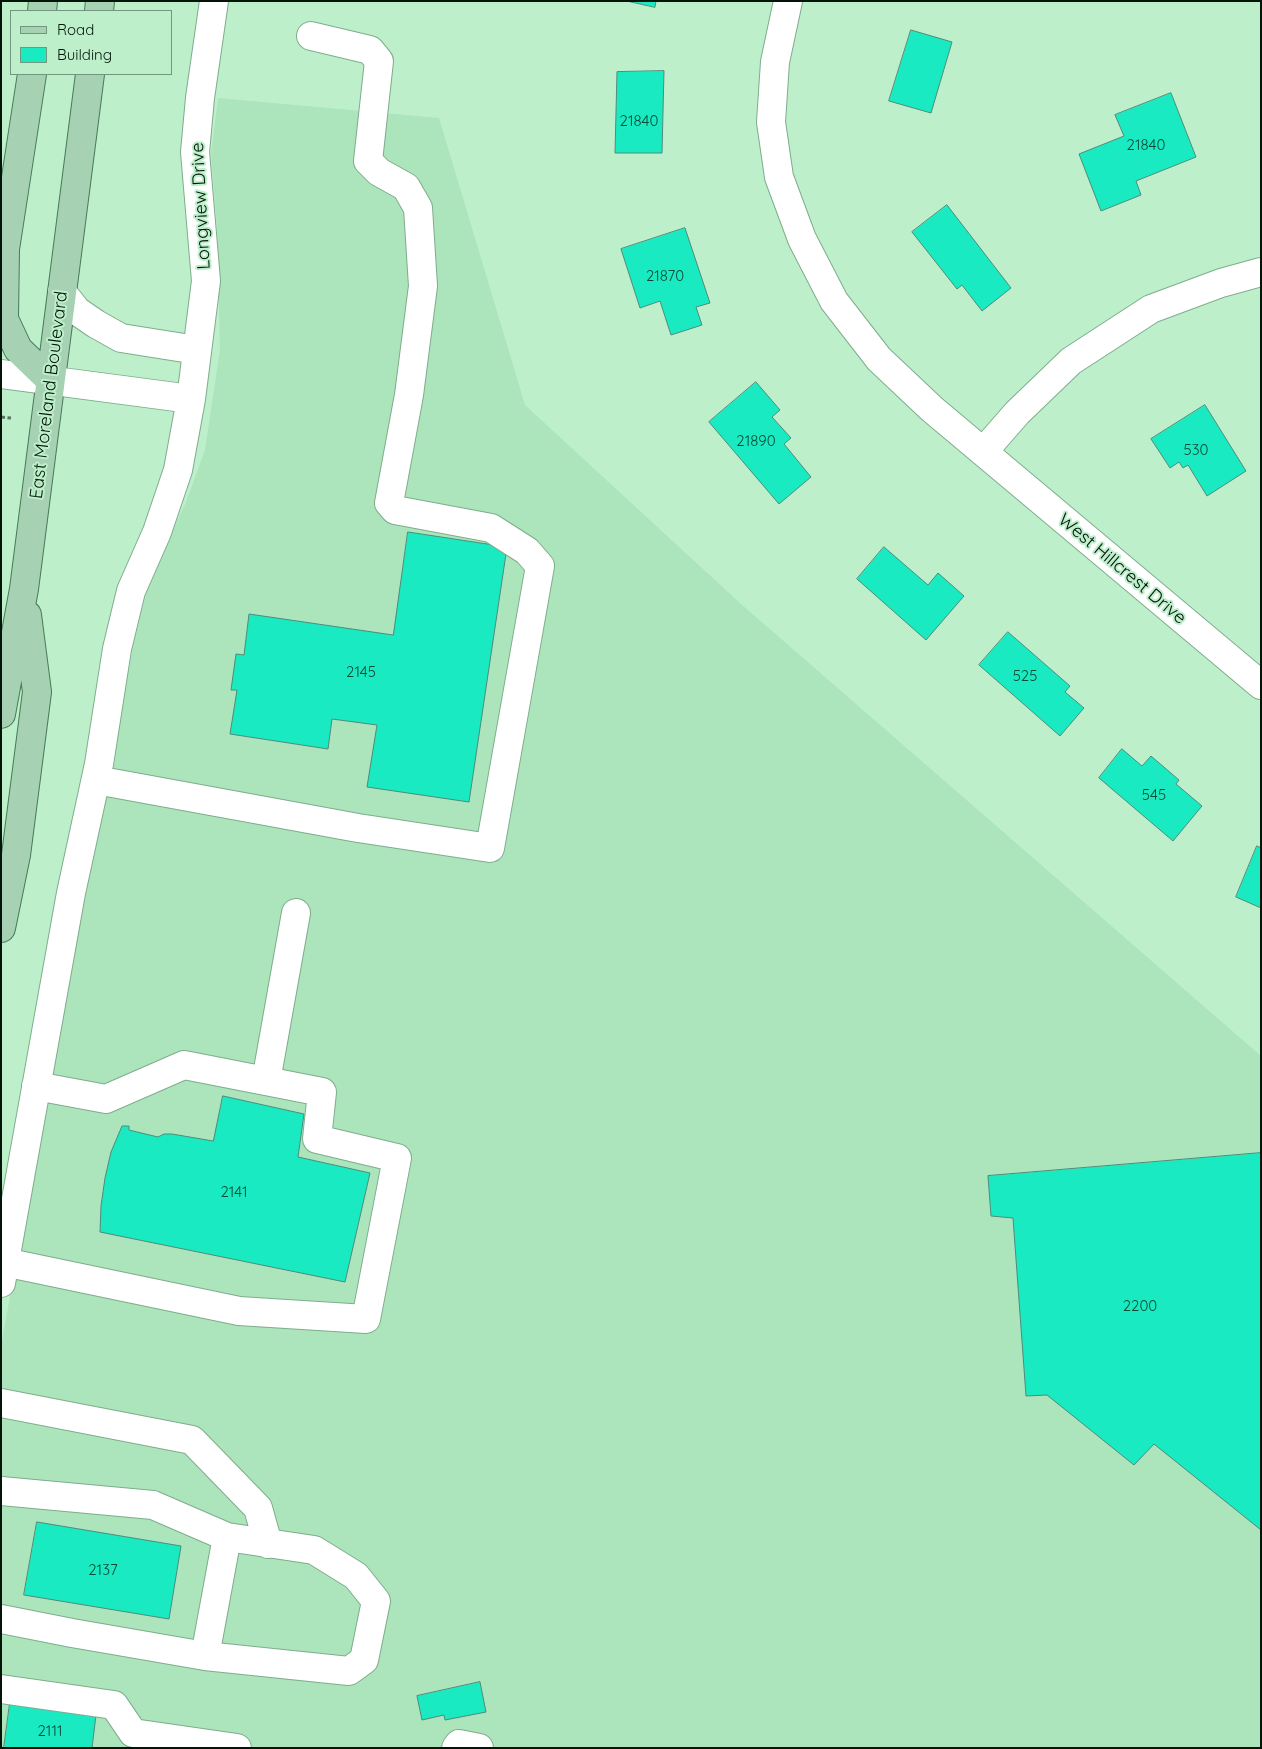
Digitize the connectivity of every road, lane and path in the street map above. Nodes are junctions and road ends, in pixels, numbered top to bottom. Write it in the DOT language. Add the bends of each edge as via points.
graph roads {
  1 [pos="214,1"];
  2 [pos="788,1"];
  3 [pos="311,36"];
  4 [pos="32,75"];
  5 [pos="90,75"];
  6 [pos="1261,272"];
  7 [pos="62,292"];
  8 [pos="197,350"];
  9 [pos="1,374"];
  10 [pos="50,380"];
  11 [pos="191,400"];
  12 [pos="1,417"];
  13 [pos="11,418"];
  14 [pos="983,452"];
  15 [pos="24,589"];
  16 [pos="1261,685"];
  17 [pos="1,714"];
  18 [pos="96,780"];
  19 [pos="296,913"];
  20 [pos="1,928"];
  21 [pos="266,1081"];
  22 [pos="36,1086"];
  23 [pos="3,1272"];
  24 [pos="1,1403"];
  25 [pos="1,1491"];
  26 [pos="226,1537"];
  27 [pos="268,1544"];
  28 [pos="1,1619"];
  29 [pos="205,1656"];
  30 [pos="1,1689"];
  31 [pos="132,1740"];
  32 [pos="237,1748"];
  33 [pos="456,1748"];
  34 [pos="478,1748"];
  1 -- 8 [label="street, Longview Drive" via="195,152 206,281"];
  2 -- 14 [label="street, West Hillcrest Drive" via="775,62 771,122 779,177 802,239 834,301 879,360"];
  3 -- 18 [label="street" via="370,50 379,60 368,161 379,172 406,187 418,208 422,286 409,395 389,503 395,510 491,528 527,551 540,566 490,848 358,828"];
  4 -- 10 [label="main road" via="5,250 4,319 18,349"];
  5 -- 7 [label="main road, East Moreland Boulevard"];
  6 -- 14 [label="street" via="1151,309 1071,361 1017,413"];
  7 -- 8 [label="street" via="77,311 121,338"];
  7 -- 10 [label="main road, East Moreland Boulevard"];
  8 -- 11 [label="street, Longview Drive"];
  9 -- 10 [label="street"];
  10 -- 11 [label="street"];
  10 -- 15 [label="main road, East Moreland Boulevard"];
  11 -- 18 [label="street, Longview Drive" via="178,470 157,532 131,591 117,649"];
  12 -- 13 [label="path"];
  14 -- 16 [label="street, West Hillcrest Drive"];
  15 -- 17 [label="main road, East Moreland Boulevard"];
  15 -- 20 [label="main road" via="37,692 16,855"];
  18 -- 22 [label="street, Longview Drive" via="71,893"];
  19 -- 21 [label="street"];
  21 -- 22 [label="street" via="184,1065 106,1099"];
  21 -- 23 [label="street" via="322,1092 316,1139 397,1158 366,1318 239,1311"];
  22 -- 23 [label="street, Longview Drive"];
  24 -- 27 [label="street" via="192,1440 258,1508"];
  25 -- 26 [label="street" via="153,1505"];
  26 -- 27 [label="street"];
  26 -- 29 [label="street"];
  27 -- 29 [label="street" via="314,1550 356,1576 376,1601 364,1660 349,1671"];
  28 -- 29 [label="street"];
  30 -- 31 [label="street" via="114,1705"];
  31 -- 32 [label="street"];
  33 -- 34 [label="street" via="459,1744"];
}
